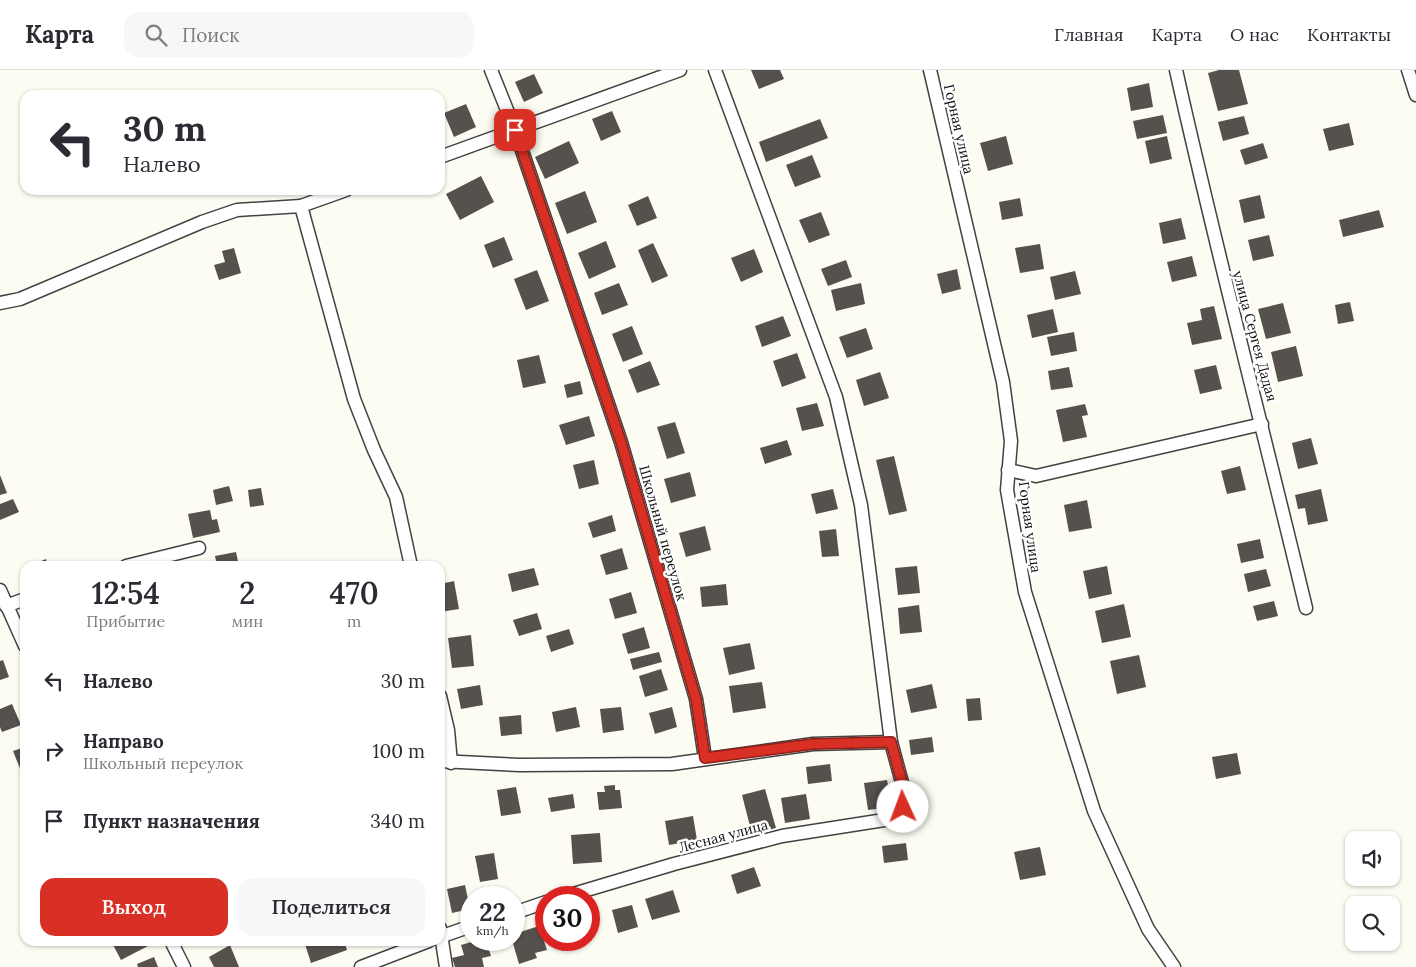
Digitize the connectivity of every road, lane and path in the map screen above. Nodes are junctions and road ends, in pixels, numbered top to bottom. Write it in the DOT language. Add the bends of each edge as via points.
graph roads {
  1 [pos="491,70"];
  2 [pos="680,70"];
  3 [pos="715,70"];
  4 [pos="930,70"];
  5 [pos="1176,70"];
  6 [pos="1408,70"];
  7 [pos="1416,95"];
  8 [pos="515,130"];
  9 [pos="445,155"];
  10 [pos="332,195"];
  11 [pos="301,206"];
  12 [pos="0,303"];
  13 [pos="1262,424"];
  14 [pos="1008,470"];
  15 [pos="199,548"];
  16 [pos="146,561"];
  17 [pos="410,561"];
  18 [pos="0,590"];
  19 [pos="20,601"];
  20 [pos="6,606"];
  21 [pos="1306,608"];
  22 [pos="20,635"];
  23 [pos="445,717"];
  24 [pos="891,742"];
  25 [pos="705,758"];
  26 [pos="445,762"];
  27 [pos="600,886"];
  28 [pos="460,929"];
  29 [pos="445,933"];
  30 [pos="174,946"];
  31 [pos="416,946"];
  32 [pos="442,946"];
  33 [pos="184,967"];
  34 [pos="362,967"];
  35 [pos="446,967"];
  36 [pos="1174,967"];
  1 -- 8 [label="street, Школьный переулок"];
  2 -- 8 [label="street"];
  3 -- 24 [label="street" via="836,397 861,505"];
  4 -- 14 [label="street, Горная улица" via="1003,382 1011,441"];
  5 -- 13 [label="street, улица Сергея Дадая" via="1210,223"];
  6 -- 7 [label="street"];
  8 -- 9 [label="street"];
  8 -- 25 [label="street, Школьный переулок" via="621,442 696,699"];
  10 -- 11 [label="street"];
  11 -- 12 [label="street" via="237,210 20,299"];
  11 -- 17 [label="street" via="354,399 396,497"];
  13 -- 14 [label="street" via="1036,476"];
  13 -- 21 [label="street, улица Сергея Дадая"];
  14 -- 36 [label="street, Горная улица" via="1007,490 1025,592 1094,811 1148,929"];
  15 -- 16 [label="street"];
  18 -- 20 [label="street"];
  19 -- 20 [label="street"];
  20 -- 22 [label="street"];
  23 -- 26 [label="street" via="448,730"];
  24 -- 25 [label="street" via="813,744"];
  24 -- 27 [label="street, Лесная улица" via="904,790 903,807 897,818 782,836"];
  25 -- 26 [label="street" via="672,764"];
  28 -- 29 [label="street"];
  30 -- 33 [label="street"];
  31 -- 34 [label="street"];
  32 -- 35 [label="street"];
}
